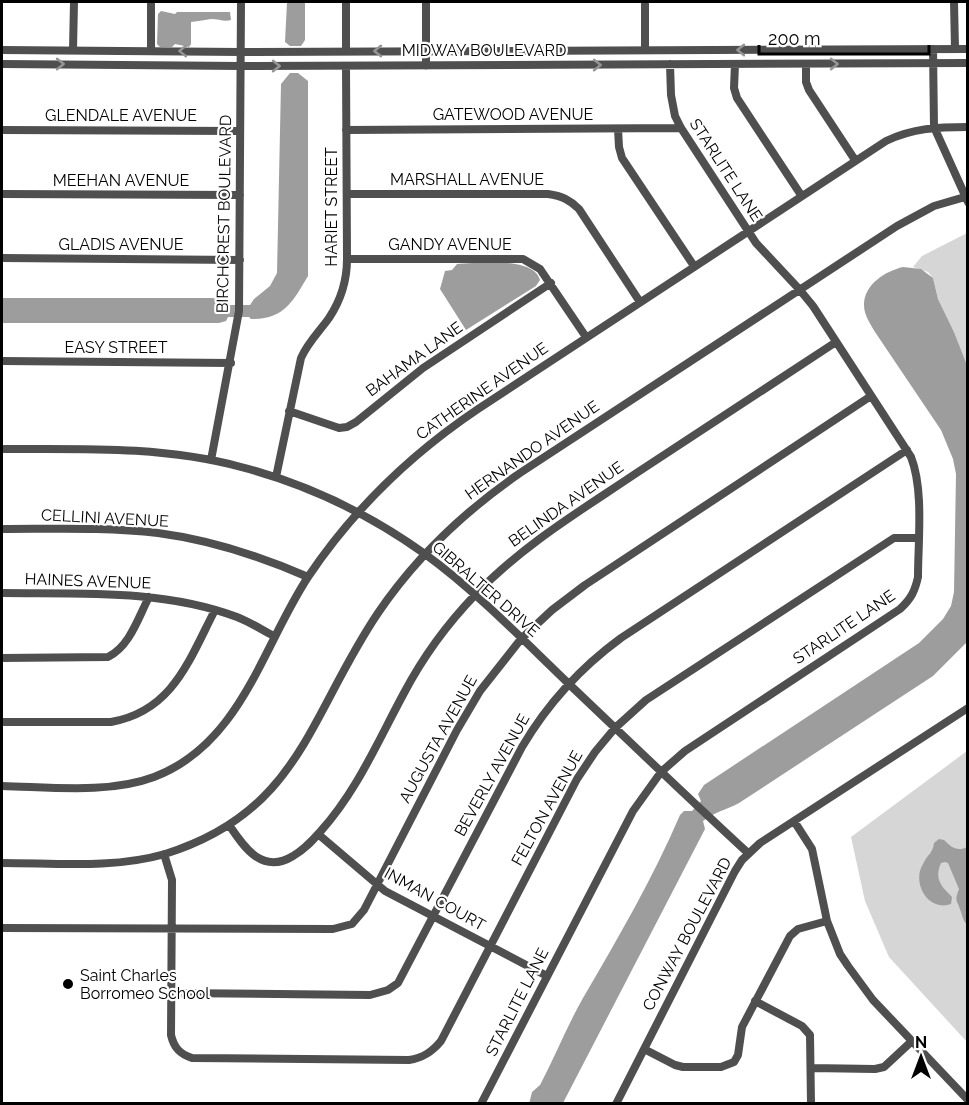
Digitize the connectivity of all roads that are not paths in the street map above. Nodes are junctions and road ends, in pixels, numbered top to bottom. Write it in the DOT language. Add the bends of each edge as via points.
graph roads {
  1 [pos="74,2"];
  2 [pos="151,2"];
  3 [pos="241,2"];
  4 [pos="346,2"];
  5 [pos="426,2"];
  6 [pos="645,2"];
  7 [pos="954,2"];
  8 [pos="933,49"];
  9 [pos="954,49"];
  10 [pos="968,49"];
  11 [pos="2,50"];
  12 [pos="74,50"];
  13 [pos="645,50"];
  14 [pos="151,51"];
  15 [pos="346,51"];
  16 [pos="426,51"];
  17 [pos="241,52"];
  18 [pos="933,63"];
  19 [pos="968,63"];
  20 [pos="2,64"];
  21 [pos="670,64"];
  22 [pos="735,64"];
  23 [pos="806,64"];
  24 [pos="241,66"];
  25 [pos="346,66"];
  26 [pos="426,66"];
  27 [pos="934,127"];
  28 [pos="968,127"];
  29 [pos="681,128"];
  30 [pos="618,129"];
  31 [pos="2,130"];
  32 [pos="346,130"];
  33 [pos="240,131"];
  34 [pos="855,160"];
  35 [pos="2,194"];
  36 [pos="346,194"];
  37 [pos="240,195"];
  38 [pos="801,195"];
  39 [pos="967,198"];
  40 [pos="748,231"];
  41 [pos="2,258"];
  42 [pos="347,259"];
  43 [pos="240,260"];
  44 [pos="694,266"];
  45 [pos="551,283"];
  46 [pos="800,289"];
  47 [pos="640,302"];
  48 [pos="586,337"];
  49 [pos="836,342"];
  50 [pos="2,362"];
  51 [pos="231,363"];
  52 [pos="872,396"];
  53 [pos="289,411"];
  54 [pos="2,449"];
  55 [pos="907,450"];
  56 [pos="211,460"];
  57 [pos="276,477"];
  58 [pos="358,513"];
  59 [pos="2,529"];
  60 [pos="918,538"];
  61 [pos="425,554"];
  62 [pos="308,577"];
  63 [pos="2,593"];
  64 [pos="475,595"];
  65 [pos="149,597"];
  66 [pos="215,610"];
  67 [pos="274,636"];
  68 [pos="521,639"];
  69 [pos="2,658"];
  70 [pos="568,683"];
  71 [pos="968,708"];
  72 [pos="2,722"];
  73 [pos="615,728"];
  74 [pos="661,772"];
  75 [pos="2,786"];
  76 [pos="794,821"];
  77 [pos="229,825"];
  78 [pos="318,834"];
  79 [pos="164,854"];
  80 [pos="748,854"];
  81 [pos="2,863"];
  82 [pos="376,886"];
  83 [pos="433,917"];
  84 [pos="827,921"];
  85 [pos="2,928"];
  86 [pos="171,929"];
  87 [pos="490,947"];
  88 [pos="547,976"];
  89 [pos="171,993"];
  90 [pos="755,1001"];
  91 [pos="912,1041"];
  92 [pos="644,1049"];
  93 [pos="811,1068"];
  94 [pos="968,1100"];
  95 [pos="482,1104"];
  96 [pos="616,1104"];
  97 [pos="811,1104"];
  1 -- 12 [label="street"];
  2 -- 14 [label="street"];
  3 -- 17 [label="street, BIRCHCREST BOULEVARD"];
  4 -- 15 [label="street"];
  5 -- 16 [label="street"];
  6 -- 13 [label="street"];
  7 -- 9 [label="street"];
  8 -- 9 [label="street, MIDWAY BOULEVARD"];
  8 -- 13 [label="street, MIDWAY BOULEVARD, one-way"];
  8 -- 18 [label="street"];
  9 -- 10 [label="street, MIDWAY BOULEVARD"];
  11 -- 12 [label="street, MIDWAY BOULEVARD"];
  12 -- 14 [label="street, MIDWAY BOULEVARD"];
  13 -- 16 [label="street, MIDWAY BOULEVARD"];
  17 -- 14 [label="street, MIDWAY BOULEVARD, one-way"];
  16 -- 15 [label="street, MIDWAY BOULEVARD, one-way"];
  15 -- 17 [label="street, MIDWAY BOULEVARD"];
  16 -- 26 [label="street"];
  17 -- 24 [label="street, BIRCHCREST BOULEVARD"];
  18 -- 19 [label="street, MIDWAY BOULEVARD"];
  23 -- 18 [label="street, MIDWAY BOULEVARD, one-way"];
  18 -- 27 [label="street"];
  20 -- 24 [label="street, MIDWAY BOULEVARD, one-way"];
  21 -- 22 [label="street, MIDWAY BOULEVARD"];
  26 -- 21 [label="street, MIDWAY BOULEVARD, one-way"];
  21 -- 29 [label="street, STARLITE LANE" via="673,109"];
  22 -- 23 [label="street, MIDWAY BOULEVARD"];
  22 -- 38 [label="street" via="737,98"];
  23 -- 34 [label="street" via="809,90"];
  24 -- 25 [label="street, MIDWAY BOULEVARD, one-way"];
  24 -- 33 [label="street, BIRCHCREST BOULEVARD"];
  25 -- 26 [label="street, MIDWAY BOULEVARD"];
  25 -- 32 [label="street, HARIET STREET"];
  27 -- 28 [label="street, CATHERINE AVENUE"];
  27 -- 34 [label="street, CATHERINE AVENUE" via="898,135"];
  27 -- 39 [label="street"];
  29 -- 30 [label="street, GATEWOOD AVENUE"];
  29 -- 40 [label="street, STARLITE LANE"];
  30 -- 32 [label="street, GATEWOOD AVENUE"];
  30 -- 44 [label="street" via="622,158"];
  31 -- 33 [label="street, GLENDALE AVENUE"];
  32 -- 36 [label="street, HARIET STREET"];
  33 -- 37 [label="street, BIRCHCREST BOULEVARD"];
  34 -- 38 [label="street, CATHERINE AVENUE"];
  35 -- 37 [label="street, MEEHAN AVENUE"];
  36 -- 42 [label="street, HARIET STREET"];
  36 -- 47 [label="street, MARSHALL AVENUE" via="561,196 579,209"];
  37 -- 43 [label="street, BIRCHCREST BOULEVARD"];
  38 -- 40 [label="street, CATHERINE AVENUE"];
  39 -- 46 [label="street, HERNANDO AVENUE" via="934,206 908,219"];
  40 -- 44 [label="street, CATHERINE AVENUE"];
  40 -- 46 [label="street, STARLITE LANE"];
  41 -- 43 [label="street, GLADIS AVENUE"];
  42 -- 45 [label="street, GANDY AVENUE" via="523,260 540,269"];
  42 -- 53 [label="street, HARIET STREET" via="338,302 301,358"];
  43 -- 51 [label="street, BIRCHCREST BOULEVARD" via="238,324"];
  44 -- 47 [label="street, CATHERINE AVENUE"];
  45 -- 48 [label="street, GANDY AVENUE"];
  45 -- 53 [label="street, BAHAMA LANE" via="423,368 347,427 339,428"];
  46 -- 49 [label="street, STARLITE LANE"];
  46 -- 61 [label="street, HERNANDO AVENUE" via="505,484"];
  47 -- 48 [label="street, CATHERINE AVENUE"];
  48 -- 58 [label="street, CATHERINE AVENUE" via="444,433"];
  49 -- 52 [label="street, STARLITE LANE"];
  49 -- 64 [label="street, BELINDA AVENUE" via="549,531"];
  50 -- 51 [label="street, EASY STREET"];
  51 -- 56 [label="street, BIRCHCREST BOULEVARD"];
  52 -- 55 [label="street, STARLITE LANE"];
  52 -- 68 [label="street, AUGUSTA AVENUE" via="585,585"];
  53 -- 57 [label="street, HARIET STREET"];
  54 -- 56 [label="street, GIBRALTER DRIVE" via="125,450"];
  55 -- 60 [label="street, STARLITE LANE" via="917,480"];
  55 -- 70 [label="street, BEVERLY AVENUE" via="621,638"];
  56 -- 57 [label="street, GIBRALTER DRIVE"];
  57 -- 58 [label="street, GIBRALTER DRIVE"];
  58 -- 61 [label="street, GIBRALTER DRIVE"];
  58 -- 62 [label="street, CATHERINE AVENUE"];
  59 -- 62 [label="street, CELLINI AVENUE" via="134,531 183,537 240,550"];
  60 -- 73 [label="street, FELTON AVENUE" via="894,538 657,692"];
  60 -- 74 [label="street, STARLITE LANE" via="918,577 910,600 694,744"];
  61 -- 64 [label="street, GIBRALTER DRIVE"];
  61 -- 77 [label="street, HERNANDO AVENUE" via="364,634 292,765 268,794"];
  62 -- 67 [label="street, CATHERINE AVENUE"];
  63 -- 65 [label="street, HAINES AVENUE"];
  64 -- 68 [label="street, GIBRALTER DRIVE"];
  64 -- 78 [label="street, BELINDA AVENUE" via="425,658 356,783"];
  65 -- 66 [label="street, HAINES AVENUE"];
  65 -- 69 [label="street" via="124,645 108,657"];
  66 -- 67 [label="street, HAINES AVENUE"];
  66 -- 72 [label="street" via="179,678 167,694 146,710 111,722"];
  67 -- 75 [label="street, CATHERINE AVENUE" via="222,729 198,752 170,770 114,786"];
  68 -- 70 [label="street, GIBRALTER DRIVE"];
  68 -- 82 [label="street, AUGUSTA AVENUE" via="469,709"];
  70 -- 73 [label="street, GIBRALTER DRIVE"];
  70 -- 83 [label="street, BEVERLY AVENUE" via="522,747"];
  71 -- 76 [label="street, CONWAY BOULEVARD"];
  73 -- 74 [label="street, GIBRALTER DRIVE"];
  73 -- 87 [label="street, FELTON AVENUE" via="577,779"];
  74 -- 80 [label="street, GIBRALTER DRIVE"];
  74 -- 88 [label="street, STARLITE LANE" via="633,811"];
  76 -- 80 [label="street, CONWAY BOULEVARD"];
  76 -- 84 [label="street" via="812,849"];
  77 -- 78 [label="street, BELINDA AVENUE" via="250,853 271,862 291,858"];
  77 -- 79 [label="street, HERNANDO AVENUE"];
  78 -- 82 [label="street, INMAN COURT"];
  79 -- 81 [label="street, HERNANDO AVENUE" via="103,863"];
  79 -- 86 [label="street" via="172,880"];
  80 -- 92 [label="street, CONWAY BOULEVARD" via="735,871"];
  82 -- 83 [label="street, INMAN COURT"];
  82 -- 86 [label="street, AUGUSTA AVENUE" via="360,916 339,928"];
  83 -- 87 [label="street, INMAN COURT"];
  83 -- 89 [label="street, BEVERLY AVENUE" via="398,983 377,994"];
  84 -- 90 [label="street" via="798,929 790,936"];
  84 -- 91 [label="street" via="856,980"];
  85 -- 86 [label="street, AUGUSTA AVENUE"];
  86 -- 89 [label="street"];
  87 -- 88 [label="street, INMAN COURT"];
  87 -- 89 [label="street, FELTON AVENUE" via="441,1041 424,1057 409,1060 192,1058 177,1050 171,1035"];
  88 -- 95 [label="street, STARLITE LANE"];
  90 -- 92 [label="street" via="742,1027 738,1056 728,1066 683,1067"];
  90 -- 93 [label="street" via="807,1029"];
  91 -- 93 [label="street" via="884,1066 875,1069"];
  91 -- 94 [label="street"];
  92 -- 96 [label="street, CONWAY BOULEVARD"];
  93 -- 97 [label="street"];
}
